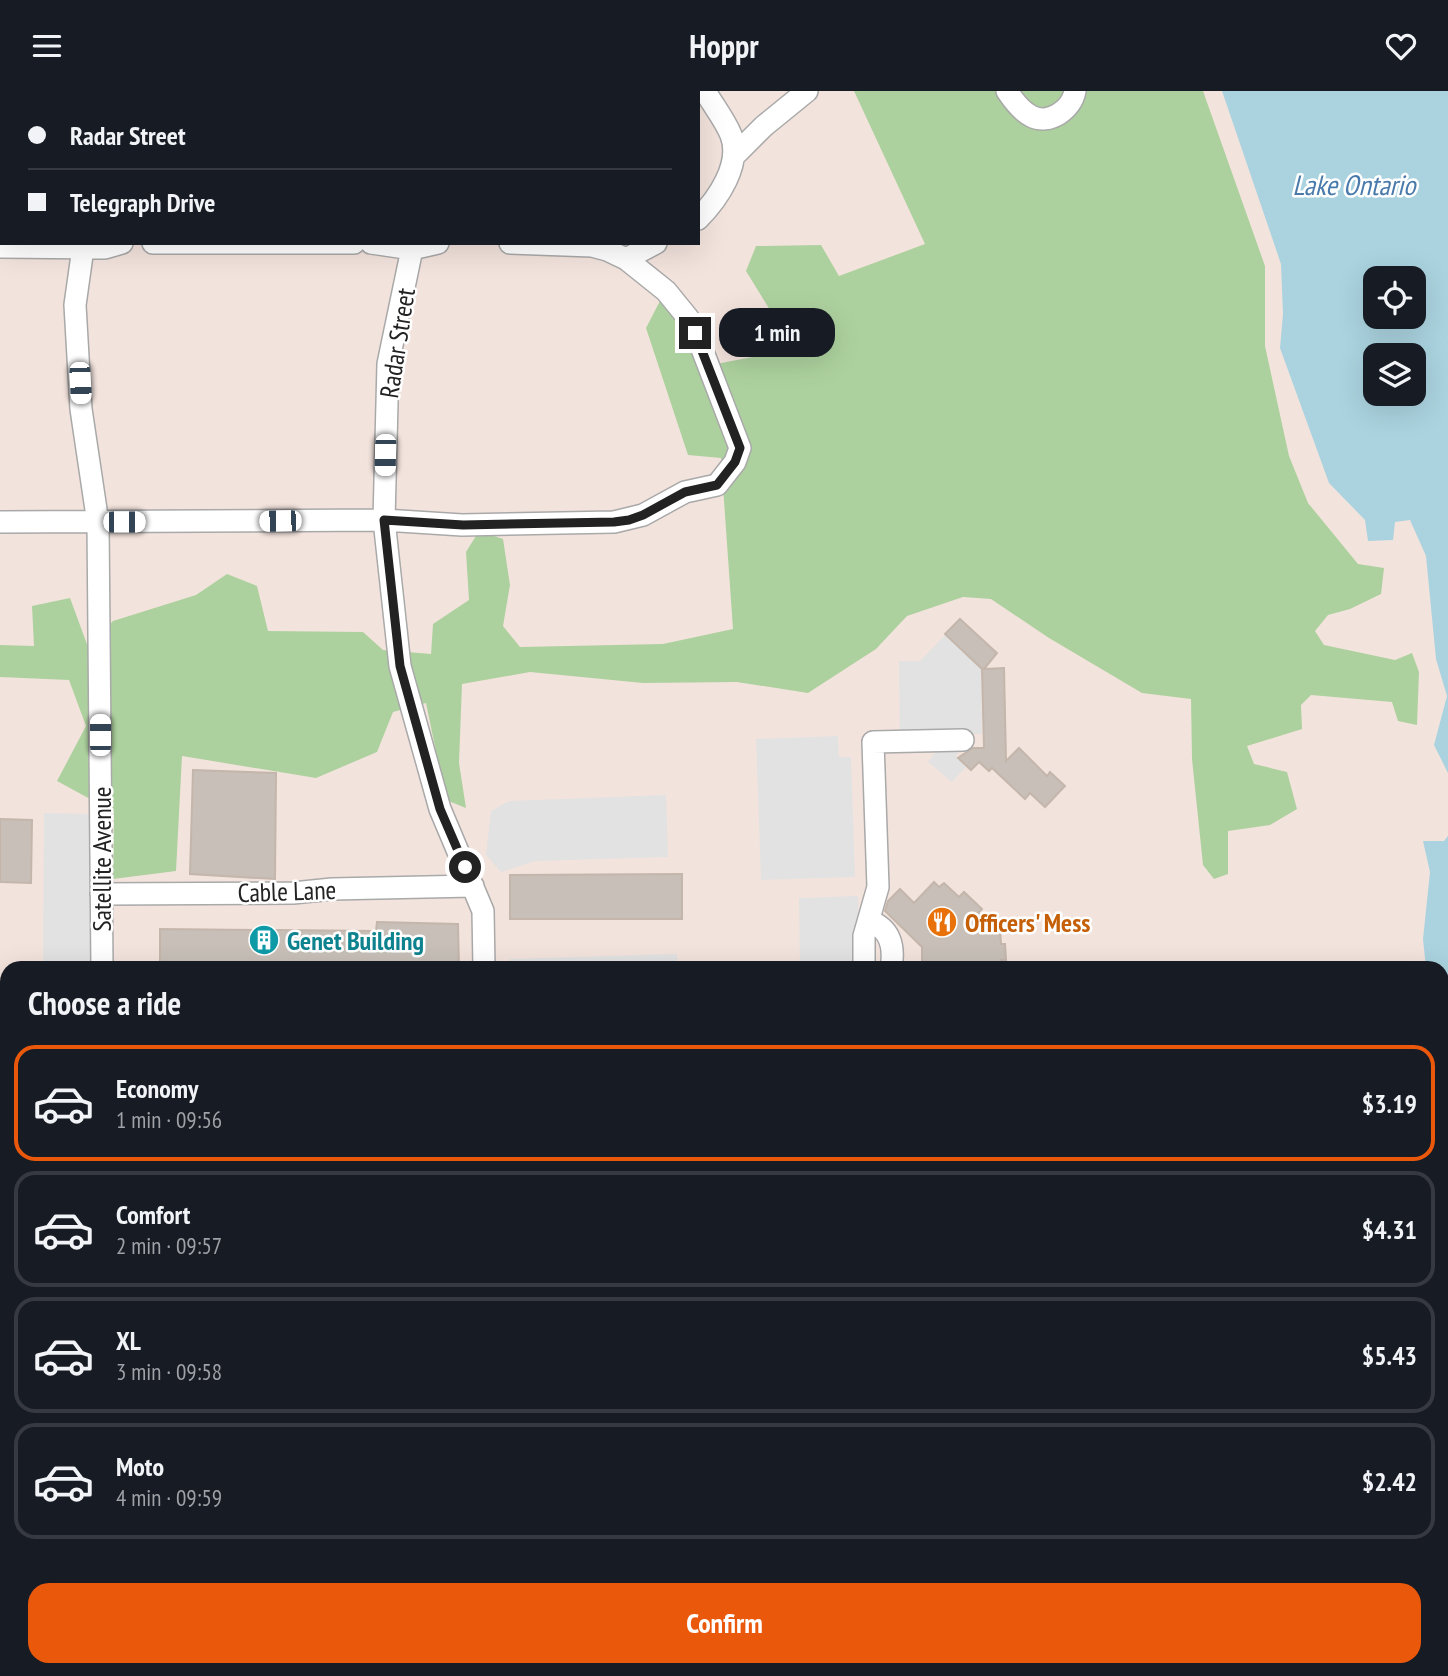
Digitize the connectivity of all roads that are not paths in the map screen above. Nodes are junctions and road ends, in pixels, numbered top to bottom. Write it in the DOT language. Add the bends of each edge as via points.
graph roads {
  1 [pos="705,91"];
  2 [pos="807,91"];
  3 [pos="1007,91"];
  4 [pos="1075,91"];
  5 [pos="735,155"];
  6 [pos="700,217"];
  7 [pos="115,245"];
  8 [pos="385,245"];
  9 [pos="429,245"];
  10 [pos="565,245"];
  11 [pos="652,245"];
  12 [pos="0,247"];
  13 [pos="83,248"];
  14 [pos="412,249"];
  15 [pos="626,259"];
  16 [pos="384,520"];
  17 [pos="0,521"];
  18 [pos="98,523"];
  19 [pos="963,740"];
  20 [pos="473,886"];
  21 [pos="101,894"];
  22 [pos="869,921"];
  23 [pos="102,961"];
  24 [pos="484,961"];
  25 [pos="864,961"];
  26 [pos="891,961"];
  1 -- 5 [label="street" via="731,135"];
  2 -- 5 [label="street"];
  3 -- 4 [label="street" via="1033,118 1050,118 1066,110"];
  5 -- 6 [label="street" via="718,197"];
  7 -- 13 [label="street"];
  8 -- 14 [label="street"];
  9 -- 14 [label="street"];
  10 -- 15 [label="street" via="592,246"];
  11 -- 15 [label="street"];
  12 -- 13 [label="street"];
  13 -- 18 [label="street, Satellite Avenue" via="75,305 81,409"];
  14 -- 16 [label="street, Radar Street" via="388,364"];
  15 -- 16 [label="street" via="666,291 688,318 702,349 740,448 717,485 685,492 643,515 614,522 463,525"];
  16 -- 18 [label="street"];
  16 -- 20 [label="street, Radar Street" via="400,666 440,809"];
  17 -- 18 [label="street"];
  18 -- 21 [label="street, Satellite Avenue"];
  19 -- 22 [label="street" via="873,742 878,887"];
  20 -- 21 [label="street, Cable Lane"];
  20 -- 24 [label="street, Radar Street" via="483,911"];
  21 -- 23 [label="street, Satellite Avenue"];
  22 -- 25 [label="street"];
  22 -- 26 [label="street" via="885,930"];
}
